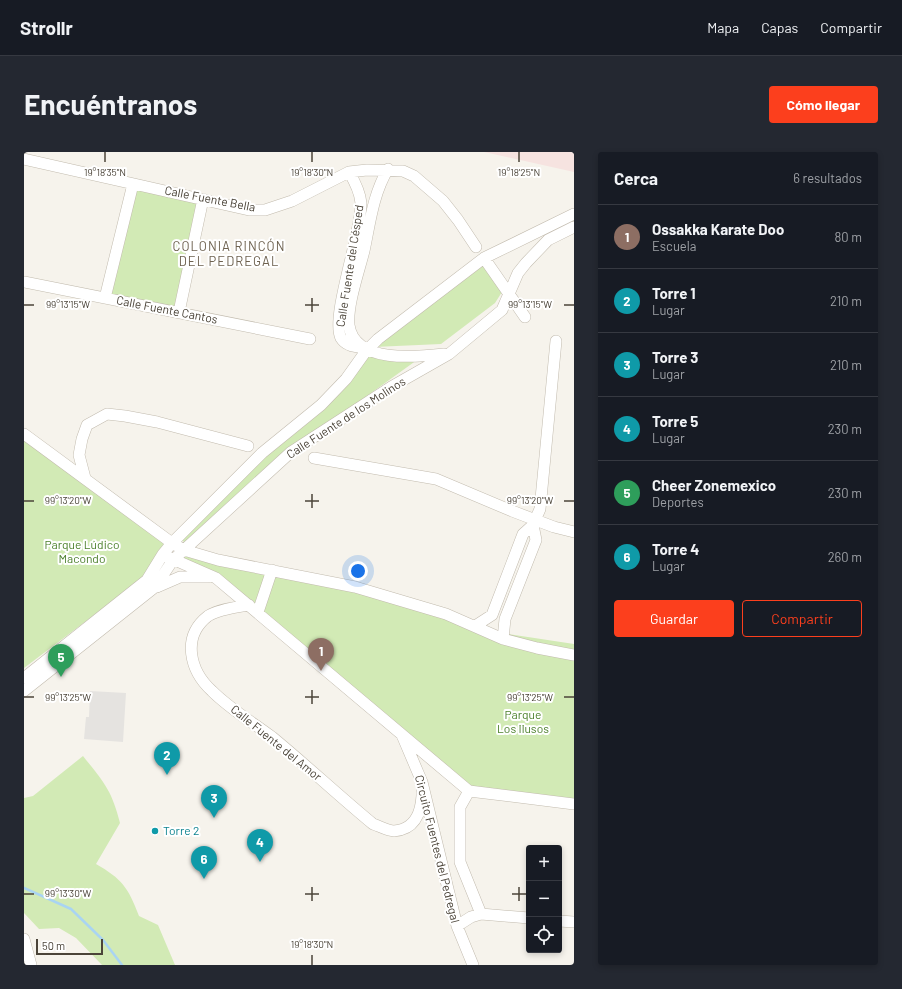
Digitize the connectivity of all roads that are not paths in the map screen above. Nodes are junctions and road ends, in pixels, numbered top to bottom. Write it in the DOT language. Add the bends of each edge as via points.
graph roads {
  1 [pos="24,159"];
  2 [pos="388,169"];
  3 [pos="350,172"];
  4 [pos="133,184"];
  5 [pos="203,199"];
  6 [pos="574,214"];
  7 [pos="574,227"];
  8 [pos="476,247"];
  9 [pos="358,250"];
  10 [pos="484,258"];
  11 [pos="24,282"];
  12 [pos="510,294"];
  13 [pos="105,298"];
  14 [pos="179,312"];
  15 [pos="525,317"];
  16 [pos="310,339"];
  17 [pos="556,340"];
  18 [pos="364,349"];
  19 [pos="449,354"];
  20 [pos="24,434"];
  21 [pos="248,446"];
  22 [pos="314,458"];
  23 [pos="85,478"];
  24 [pos="534,523"];
  25 [pos="574,532"];
  26 [pos="172,543"];
  27 [pos="184,550"];
  28 [pos="163,554"];
  29 [pos="201,555"];
  30 [pos="173,560"];
  31 [pos="193,568"];
  32 [pos="272,570"];
  33 [pos="216,578"];
  34 [pos="156,588"];
  35 [pos="253,608"];
  36 [pos="475,626"];
  37 [pos="503,639"];
  38 [pos="574,655"];
  39 [pos="24,678"];
  40 [pos="24,691"];
  41 [pos="401,733"];
  42 [pos="422,782"];
  43 [pos="469,791"];
  44 [pos="574,804"];
  45 [pos="481,914"];
  46 [pos="526,918"];
  47 [pos="562,921"];
  48 [pos="574,922"];
  49 [pos="456,926"];
  50 [pos="24,939"];
  51 [pos="31,965"];
  52 [pos="473,965"];
  1 -- 4 [label="street, Calle Fuente Bella"];
  2 -- 3 [label="street, Calle Fuente Bella"];
  2 -- 8 [label="street, Calle Fuente Bella" via="403,171 430,188 458,220"];
  2 -- 9 [label="street, Calle Fuente del Césped" via="379,184"];
  3 -- 5 [label="street, Calle Fuente Bella" via="292,201 266,210 249,210"];
  3 -- 9 [label="street, Calle Fuente del Césped" via="358,188 361,204"];
  4 -- 5 [label="street, Calle Fuente Bella"];
  4 -- 13 [label="street"];
  5 -- 14 [label="street"];
  6 -- 10 [label="street, Calle Fuente de los Molinos"];
  7 -- 12 [label="street, Calle Fuente de los Molinos" via="548,240 526,263 518,273"];
  9 -- 18 [label="street, Calle Fuente del Césped" via="344,287 338,328 347,344"];
  10 -- 12 [label="street"];
  10 -- 18 [label="street, Calle Fuente de los Molinos"];
  11 -- 13 [label="street, Calle Fuente Cantos"];
  12 -- 15 [label="street"];
  12 -- 19 [label="street, Calle Fuente de los Molinos" via="502,310"];
  13 -- 14 [label="street, Calle Fuente Cantos"];
  14 -- 16 [label="street, Calle Fuente Cantos"];
  17 -- 24 [label="street" via="540,509"];
  18 -- 19 [label="street" via="379,354 421,357"];
  18 -- 26 [label="street, Calle Fuente de los Molinos" via="346,379 321,405 262,453"];
  19 -- 27 [label="street, Calle Fuente de los Molinos" via="391,387 291,452"];
  20 -- 23 [label="street"];
  21 -- 23 [label="street" via="157,422 107,414 87,426 82,439 79,455"];
  22 -- 24 [label="street" via="436,479"];
  23 -- 26 [label="street"];
  24 -- 25 [label="street"];
  24 -- 36 [label="street" via="523,534 492,615"];
  24 -- 37 [label="street" via="536,540 505,619"];
  26 -- 27 [label="street"];
  26 -- 28 [label="street, Calle Fuente de los Molinos"];
  27 -- 29 [label="street"];
  27 -- 30 [label="street, Calle Fuente de los Molinos"];
  28 -- 30 [label="street, Circuito Fuentes del Pedregal"];
  28 -- 39 [label="street, Calle Fuente de los Molinos" via="146,580"];
  29 -- 31 [label="street"];
  29 -- 32 [label="street"];
  30 -- 31 [label="street, Circuito Fuentes del Pedregal"];
  30 -- 34 [label="street, Calle Fuente de los Molinos"];
  31 -- 33 [label="street, Circuito Fuentes del Pedregal"];
  32 -- 35 [label="street"];
  32 -- 36 [label="street" via="355,587 446,614"];
  33 -- 34 [label="street" via="180,577"];
  33 -- 35 [label="street, Circuito Fuentes del Pedregal"];
  34 -- 40 [label="street, Calle Fuente de los Molinos"];
  35 -- 41 [label="street, Circuito Fuentes del Pedregal"];
  35 -- 42 [label="street, Calle Fuente del Amor" via="210,615 198,626 190,652 200,679 212,692 272,738 373,824 393,831 411,823 422,808"];
  36 -- 37 [label="street"];
  37 -- 38 [label="street"];
  41 -- 42 [label="street, Circuito Fuentes del Pedregal"];
  41 -- 43 [label="street, Circuito Fuentes del Pedregal"];
  42 -- 49 [label="street, Circuito Fuentes del Pedregal"];
  43 -- 44 [label="street"];
  43 -- 45 [label="street" via="460,807 460,862"];
  45 -- 46 [label="street"];
  45 -- 49 [label="street"];
  47 -- 48 [label="street"];
  49 -- 52 [label="street, Circuito Fuentes del Pedregal"];
  50 -- 51 [label="street"];
}
